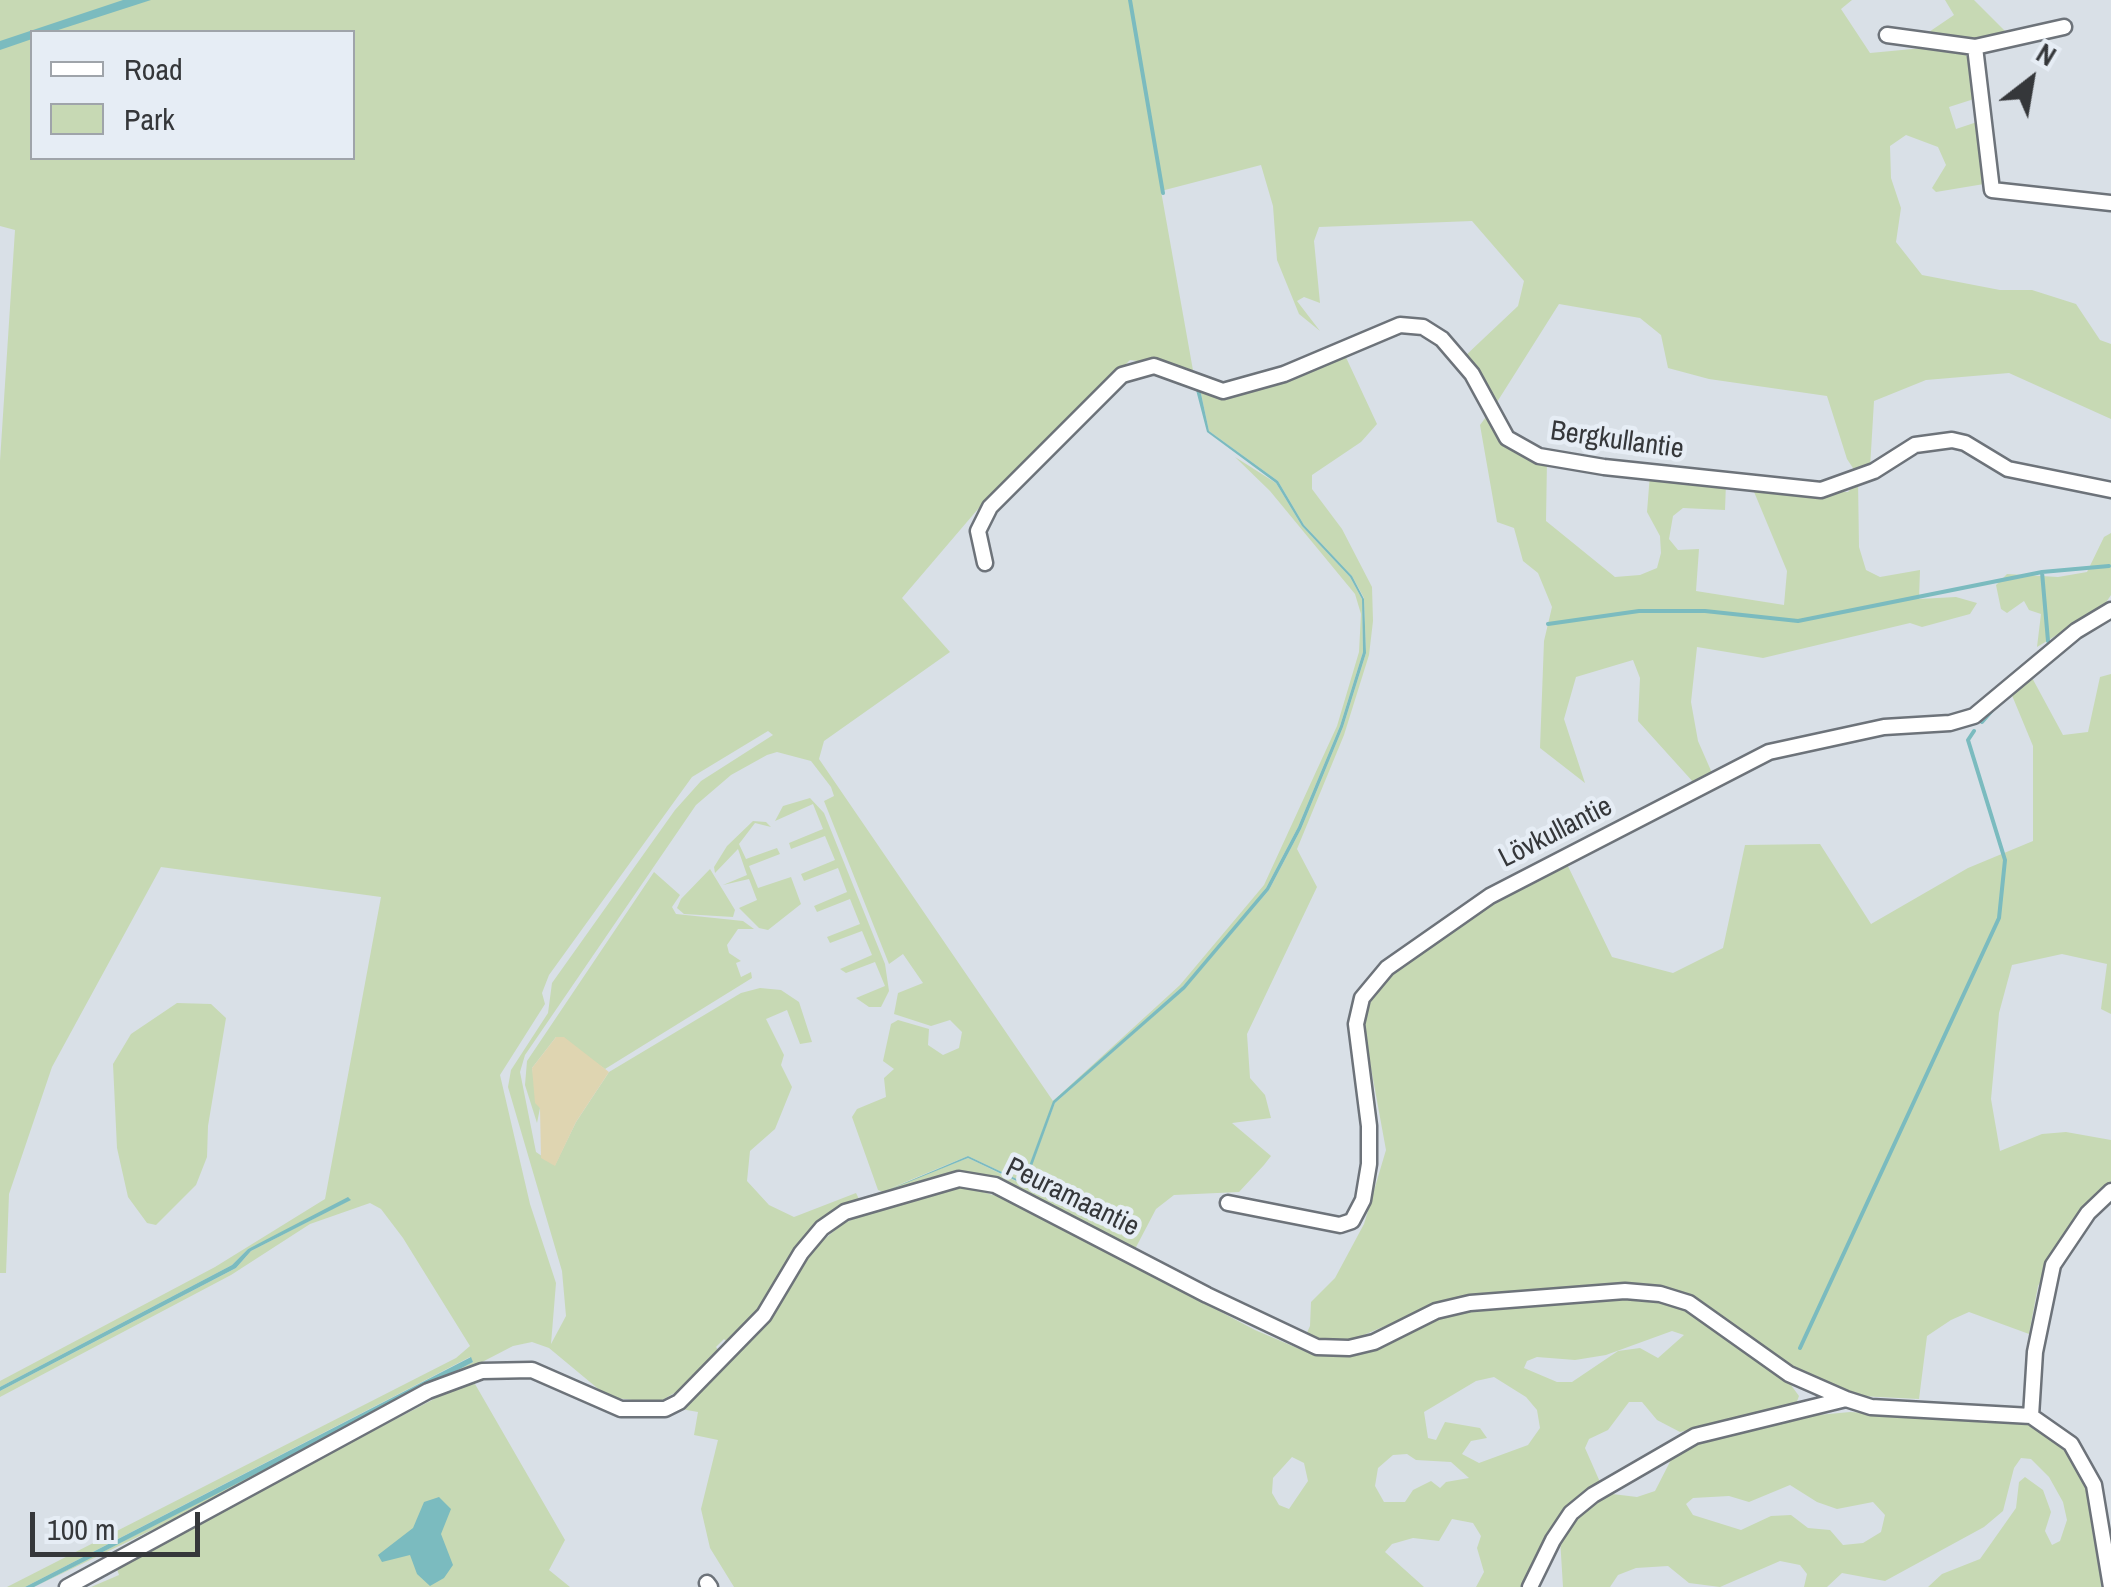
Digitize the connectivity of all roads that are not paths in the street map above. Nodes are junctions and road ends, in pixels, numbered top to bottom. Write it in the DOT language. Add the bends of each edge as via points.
graph roads {
  1 [pos="2064,27"];
  2 [pos="1888,35"];
  3 [pos="1975,46"];
  4 [pos="2111,203"];
  5 [pos="2111,490"];
  6 [pos="985,562"];
  7 [pos="2111,610"];
  8 [pos="2111,1191"];
  9 [pos="1228,1203"];
  10 [pos="1809,1385"];
  11 [pos="1846,1400"];
  12 [pos="1805,1411"];
  13 [pos="2031,1416"];
  14 [pos="67,1587"];
  15 [pos="1530,1587"];
  16 [pos="2110,1587"];
  1 -- 3 [label="street"];
  2 -- 3 [label="street"];
  3 -- 4 [label="street" via="1992,190"];
  5 -- 6 [label="street, Bergkullantie" via="2008,469 1952,440 1915,445 1874,471 1822,490 1555,459 1507,438 1472,374 1442,339 1400,325 1223,392 1154,366 1122,375 990,506 978,531"];
  7 -- 9 [label="street, Lövkullantie" via="2064,640 1974,716 1769,752 1490,896 1387,968 1362,998 1356,1024 1368,1164 1363,1200 1352,1220 1340,1225"];
  8 -- 13 [label="street" via="2053,1265 2035,1352"];
  10 -- 11 [label="street, Peuramaantie"];
  10 -- 12 [label="street"];
  10 -- 14 [label="street, Peuramaantie" via="1689,1303 1625,1291 1470,1303 1436,1311 1374,1342 1317,1347 995,1185 959,1179 845,1212 822,1228 764,1315 665,1409 622,1409 532,1370 482,1371 428,1391"];
  11 -- 12 [label="street"];
  11 -- 13 [label="street, Peuramaantie"];
  12 -- 15 [label="street" via="1695,1436 1592,1495 1571,1513"];
  13 -- 16 [label="street" via="2071,1444 2094,1484"];
}
